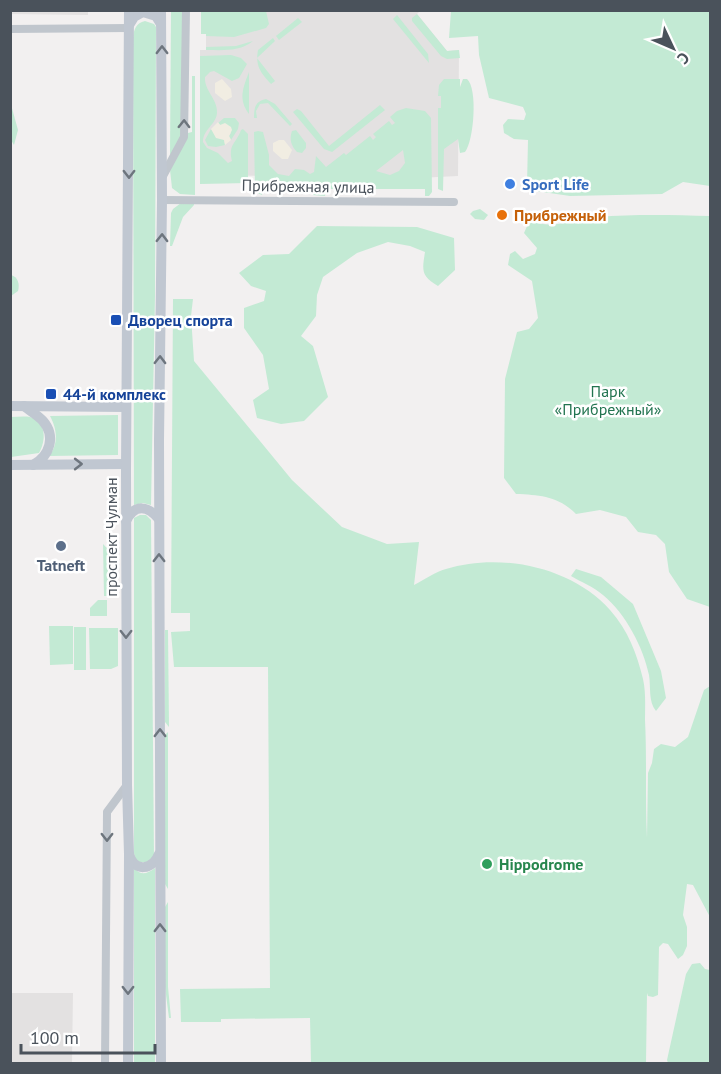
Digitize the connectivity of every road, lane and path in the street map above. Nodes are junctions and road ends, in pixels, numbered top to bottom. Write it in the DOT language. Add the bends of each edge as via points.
graph roads {
  1 [pos="129,10"];
  2 [pos="161,10"];
  3 [pos="186,10"];
  4 [pos="161,24"];
  5 [pos="129,26"];
  6 [pos="10,29"];
  7 [pos="162,177"];
  8 [pos="162,200"];
  9 [pos="454,202"];
  10 [pos="10,406"];
  11 [pos="24,406"];
  12 [pos="126,407"];
  13 [pos="126,464"];
  14 [pos="10,465"];
  15 [pos="31,465"];
  16 [pos="159,519"];
  17 [pos="126,520"];
  18 [pos="126,785"];
  19 [pos="160,851"];
  20 [pos="129,854"];
  21 [pos="105,1064"];
  22 [pos="128,1064"];
  23 [pos="161,1064"];
  1 -- 5 [label="main road, проспект Чулман"];
  2 -- 4 [label="main road"];
  7 -- 3 [label="street, one-way" via="184,137"];
  4 -- 5 [label="main road" via="156,16 143,12"];
  7 -- 4 [label="main road, one-way"];
  5 -- 6 [label="street"];
  5 -- 12 [label="main road, проспект Чулман, one-way"];
  7 -- 8 [label="main road"];
  8 -- 9 [label="street, Прибрежная улица"];
  16 -- 8 [label="main road, one-way"];
  10 -- 11 [label="main road"];
  11 -- 12 [label="main road"];
  11 -- 15 [label="main road" via="42,420 50,433 47,453"];
  12 -- 13 [label="main road, проспект Чулман"];
  15 -- 13 [label="main road, one-way"];
  13 -- 17 [label="main road, проспект Чулман"];
  14 -- 15 [label="main road"];
  16 -- 17 [label="main road" via="152,511 139,508"];
  19 -- 16 [label="main road, one-way"];
  17 -- 18 [label="main road, проспект Чулман, one-way"];
  18 -- 20 [label="main road, проспект Чулман"];
  18 -- 21 [label="street, one-way" via="107,812"];
  19 -- 20 [label="main road" via="149,867 133,864"];
  23 -- 19 [label="main road, one-way"];
  20 -- 22 [label="main road, проспект Чулман, one-way"];
}
